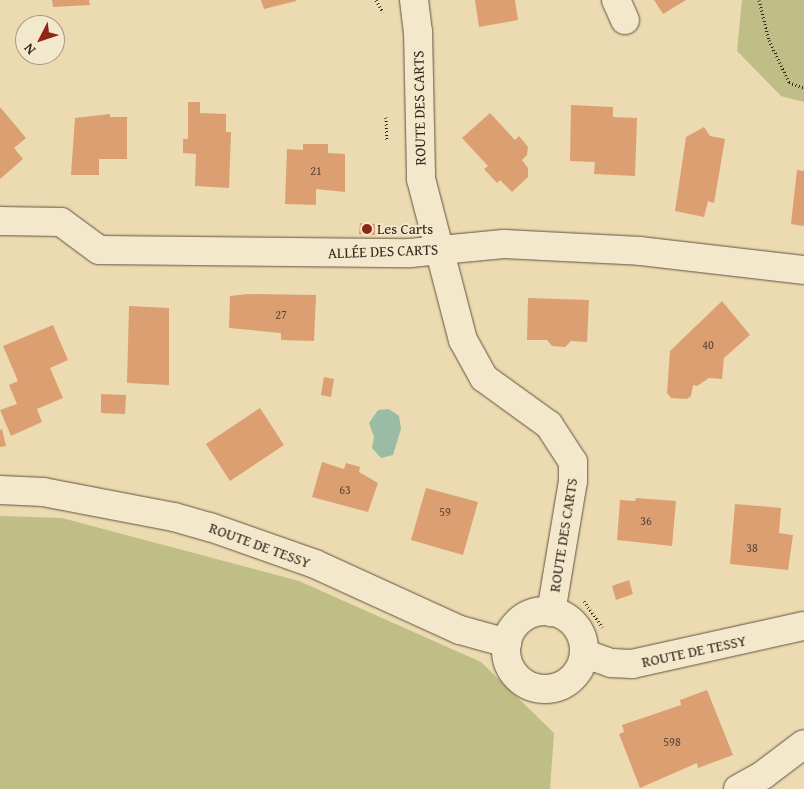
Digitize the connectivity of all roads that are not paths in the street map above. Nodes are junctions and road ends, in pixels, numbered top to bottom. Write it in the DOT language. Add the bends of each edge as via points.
graph roads {
  1 [pos="414,0"];
  2 [pos="0,222"];
  3 [pos="442,250"];
  4 [pos="804,270"];
  5 [pos="0,490"];
  6 [pos="551,612"];
  7 [pos="804,626"];
  8 [pos="507,643"];
  9 [pos="585,654"];
  10 [pos="804,744"];
  11 [pos="738,789"];
  1 -- 3 [label="street, ROUTE DES CARTS" via="418,31 419,164"];
  2 -- 3 [label="street, ALLÉE DES CARTS" via="61,222 99,250 410,253"];
  3 -- 4 [label="street, ALLÉE DES CARTS" via="504,244 640,251"];
  3 -- 6 [label="street, ROUTE DES CARTS" via="463,340 472,361 499,391 527,406 549,425 573,462 573,481"];
  5 -- 8 [label="street, ROUTE DE TESSY" via="43,492 210,527 315,564 460,630"];
  6 -- 8 [label="street" via="532,614 520,620 511,630"];
  6 -- 9 [label="street" via="569,619 578,628"];
  7 -- 9 [label="street, ROUTE DE TESSY" via="632,664 611,663"];
  8 -- 9 [label="street" via="512,670 534,688 561,686 573,678"];
  10 -- 11 [label="street" via="763,775"];
}
